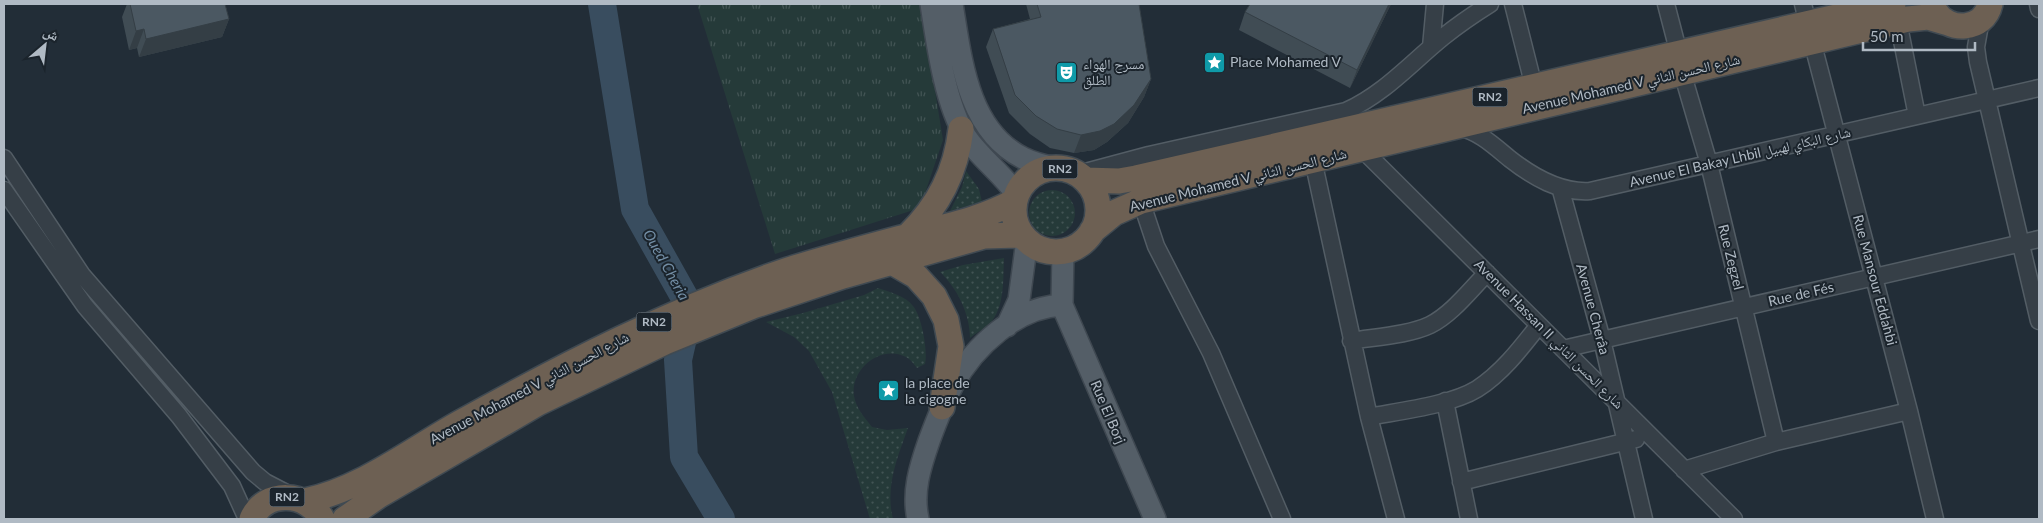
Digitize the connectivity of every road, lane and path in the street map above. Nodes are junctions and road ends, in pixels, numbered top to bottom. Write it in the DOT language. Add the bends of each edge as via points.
graph roads {
  1 [pos="931,4"];
  2 [pos="952,4"];
  3 [pos="1435,4"];
  4 [pos="1490,4"];
  5 [pos="1513,4"];
  6 [pos="1666,4"];
  7 [pos="2038,4"];
  8 [pos="2039,9"];
  9 [pos="1990,11"];
  10 [pos="1896,12"];
  11 [pos="1943,17"];
  12 [pos="1808,23"];
  13 [pos="1431,47"];
  14 [pos="1978,62"];
  15 [pos="1680,63"];
  16 [pos="1534,87"];
  17 [pos="2039,88"];
  18 [pos="1987,100"];
  19 [pos="1917,116"];
  20 [pos="1456,126"];
  21 [pos="961,129"];
  22 [pos="1837,134"];
  23 [pos="1363,150"];
  24 [pos="4,158"];
  25 [pos="1313,160"];
  26 [pos="1709,164"];
  27 [pos="1073,174"];
  28 [pos="1560,187"];
  29 [pos="4,190"];
  30 [pos="1016,198"];
  31 [pos="1141,201"];
  32 [pos="1092,231"];
  33 [pos="908,236"];
  34 [pos="1025,238"];
  35 [pos="2039,239"];
  36 [pos="2021,243"];
  37 [pos="1063,251"];
  38 [pos="892,262"];
  39 [pos="1487,273"];
  40 [pos="1874,277"];
  41 [pos="793,280"];
  42 [pos="1062,305"];
  43 [pos="1744,307"];
  44 [pos="2039,320"];
  45 [pos="1539,325"];
  46 [pos="1007,326"];
  47 [pos="1602,340"];
  48 [pos="1351,341"];
  49 [pos="1563,348"];
  50 [pos="531,395"];
  51 [pos="1444,401"];
  52 [pos="1617,403"];
  53 [pos="193,404"];
  54 [pos="942,407"];
  55 [pos="1909,411"];
  56 [pos="179,416"];
  57 [pos="1369,417"];
  58 [pos="1650,435"];
  59 [pos="1626,442"];
  60 [pos="1776,442"];
  61 [pos="1684,470"];
  62 [pos="1461,482"];
  63 [pos="299,499"];
  64 [pos="247,519"];
  65 [pos="252,519"];
  66 [pos="322,519"];
  67 [pos="346,519"];
  68 [pos="918,519"];
  69 [pos="1155,519"];
  70 [pos="1282,519"];
  71 [pos="1396,519"];
  72 [pos="1469,519"];
  73 [pos="1644,519"];
  74 [pos="1734,519"];
  75 [pos="1935,519"];
  1 -- 21 [label="main road" via="941,60"];
  2 -- 27 [label="main road" via="968,86 979,114 993,133 1022,158"];
  3 -- 13 [label="street"];
  4 -- 13 [label="street"];
  5 -- 16 [label="street"];
  6 -- 15 [label="street, Rue Zegzel"];
  7 -- 8 [label="street"];
  9 -- 11 [label="highway, Avenue Mohamed V شارع الحسن الثاني / RN2" via="1968,26"];
  9 -- 14 [label="street" via="1978,33"];
  10 -- 11 [label="highway, Avenue Mohamed V شارع الحسن الثاني / RN2"];
  10 -- 12 [label="highway, Avenue Mohamed V شارع الحسن الثاني / RN2"];
  10 -- 19 [label="street"];
  11 -- 14 [label="street" via="1972,48"];
  12 -- 15 [label="highway, Avenue Mohamed V شارع الحسن الثاني / RN2"];
  12 -- 22 [label="street, Rue Mansour Eddahbi"];
  13 -- 27 [label="street" via="1385,88 1346,111"];
  14 -- 18 [label="street"];
  15 -- 16 [label="highway, Avenue Mohamed V شارع الحسن الثاني / RN2"];
  15 -- 20 [label="highway, Avenue Mohamed V شارع الحسن الثاني / RN2"];
  15 -- 26 [label="street, Rue Zegzel"];
  16 -- 27 [label="highway, Avenue Mohamed V شارع الحسن الثاني / RN2" via="1136,178 1119,181"];
  17 -- 18 [label="street, Avenue El Bakay Lhbil شارع البكاي لهبيل"];
  18 -- 19 [label="street, Avenue El Bakay Lhbil شارع البكاي لهبيل"];
  18 -- 36 [label="street"];
  19 -- 22 [label="street, Avenue El Bakay Lhbil شارع البكاي لهبيل"];
  20 -- 23 [label="highway, Avenue Mohamed V شارع الحسن الثاني / RN2"];
  20 -- 28 [label="street, Avenue El Bakay Lhbil شارع البكاي لهبيل" via="1478,134 1527,171"];
  21 -- 30 [label="main road" via="1003,176"];
  21 -- 33 [label="highway" via="949,180 932,210"];
  22 -- 26 [label="street, Avenue El Bakay Lhbil شارع البكاي لهبيل"];
  22 -- 40 [label="street, Rue Mansour Eddahbi"];
  23 -- 25 [label="highway, Avenue Mohamed V شارع الحسن الثاني / RN2"];
  23 -- 39 [label="street, Avenue Hassan II شارع الحسن الثاني"];
  24 -- 53 [label="street" via="82,275"];
  25 -- 31 [label="highway, Avenue Mohamed V شارع الحسن الثاني / RN2"];
  25 -- 48 [label="street"];
  26 -- 28 [label="street, Avenue El Bakay Lhbil شارع البكاي لهبيل" via="1590,191"];
  26 -- 43 [label="street, Rue Zegzel"];
  27 -- 30 [label="highway, RN2" via="1036,173 1022,186"];
  27 -- 32 [label="highway, RN2" via="1092,189 1097,205"];
  28 -- 47 [label="street, Avenue Cherâa"];
  29 -- 56 [label="street" via="85,306"];
  30 -- 33 [label="highway, Avenue Mohamed V شارع الحسن الثاني / RN2" via="980,217"];
  30 -- 34 [label="highway" via="1015,219"];
  31 -- 32 [label="highway, Avenue Mohamed V شارع الحسن الثاني / RN2" via="1114,213"];
  31 -- 70 [label="street" via="1156,246 1211,353"];
  32 -- 37 [label="highway, RN2" via="1084,241"];
  33 -- 41 [label="highway, Avenue Mohamed V شارع الحسن الثاني / RN2"];
  34 -- 37 [label="highway, RN2" via="1040,249"];
  34 -- 38 [label="highway, Avenue Mohamed V شارع الحسن الثاني / RN2" via="984,236"];
  34 -- 46 [label="main road" via="1019,300"];
  35 -- 36 [label="street, Rue de Fés"];
  36 -- 40 [label="street, Rue de Fés"];
  36 -- 44 [label="street"];
  37 -- 42 [label="main road"];
  38 -- 41 [label="highway, Avenue Mohamed V شارع الحسن الثاني / RN2"];
  38 -- 54 [label="highway" via="916,276 934,296 946,320 951,346"];
  39 -- 45 [label="street, Avenue Hassan II شارع الحسن الثاني"];
  39 -- 48 [label="street" via="1432,324"];
  40 -- 43 [label="street, Rue de Fés"];
  40 -- 55 [label="street, Rue Mansour Eddahbi"];
  41 -- 50 [label="highway, Avenue Mohamed V شارع الحسن الثاني / RN2" via="735,289 654,322 610,342"];
  42 -- 46 [label="main road" via="1032,311"];
  42 -- 69 [label="main road, Rue El Borj"];
  43 -- 47 [label="street, Rue de Fés"];
  43 -- 60 [label="street, Rue Zegzel"];
  45 -- 49 [label="street, Avenue Hassan II شارع الحسن الثاني"];
  45 -- 51 [label="street" via="1494,376 1476,390"];
  46 -- 54 [label="main road" via="968,362"];
  47 -- 49 [label="street, Rue de Fés"];
  47 -- 52 [label="street, Avenue Cherâa"];
  48 -- 57 [label="street"];
  49 -- 52 [label="street, Avenue Hassan II شارع الحسن الثاني"];
  50 -- 63 [label="highway, Avenue Mohamed V شارع الحسن الثاني / RN2" via="353,486"];
  50 -- 67 [label="highway, Avenue Mohamed V شارع الحسن الثاني / RN2"];
  51 -- 57 [label="street"];
  51 -- 62 [label="street"];
  52 -- 58 [label="street, Avenue Hassan II شارع الحسن الثاني"];
  52 -- 59 [label="street, Avenue Cherâa"];
  53 -- 56 [label="street"];
  53 -- 63 [label="street" via="253,472 272,487"];
  54 -- 68 [label="main road" via="918,478"];
  55 -- 60 [label="street"];
  55 -- 75 [label="street, Rue Mansour Eddahbi"];
  56 -- 64 [label="street" via="232,486"];
  57 -- 71 [label="street"];
  58 -- 59 [label="street"];
  58 -- 61 [label="street, Avenue Hassan II شارع الحسن الثاني"];
  59 -- 62 [label="street"];
  59 -- 73 [label="street, Avenue Cherâa"];
  60 -- 61 [label="street"];
  61 -- 74 [label="street, Avenue Hassan II شارع الحسن الثاني"];
  62 -- 72 [label="street"];
  63 -- 65 [label="highway, RN2" via="282,497 270,501"];
  63 -- 66 [label="highway, RN2" via="314,508"];
}
